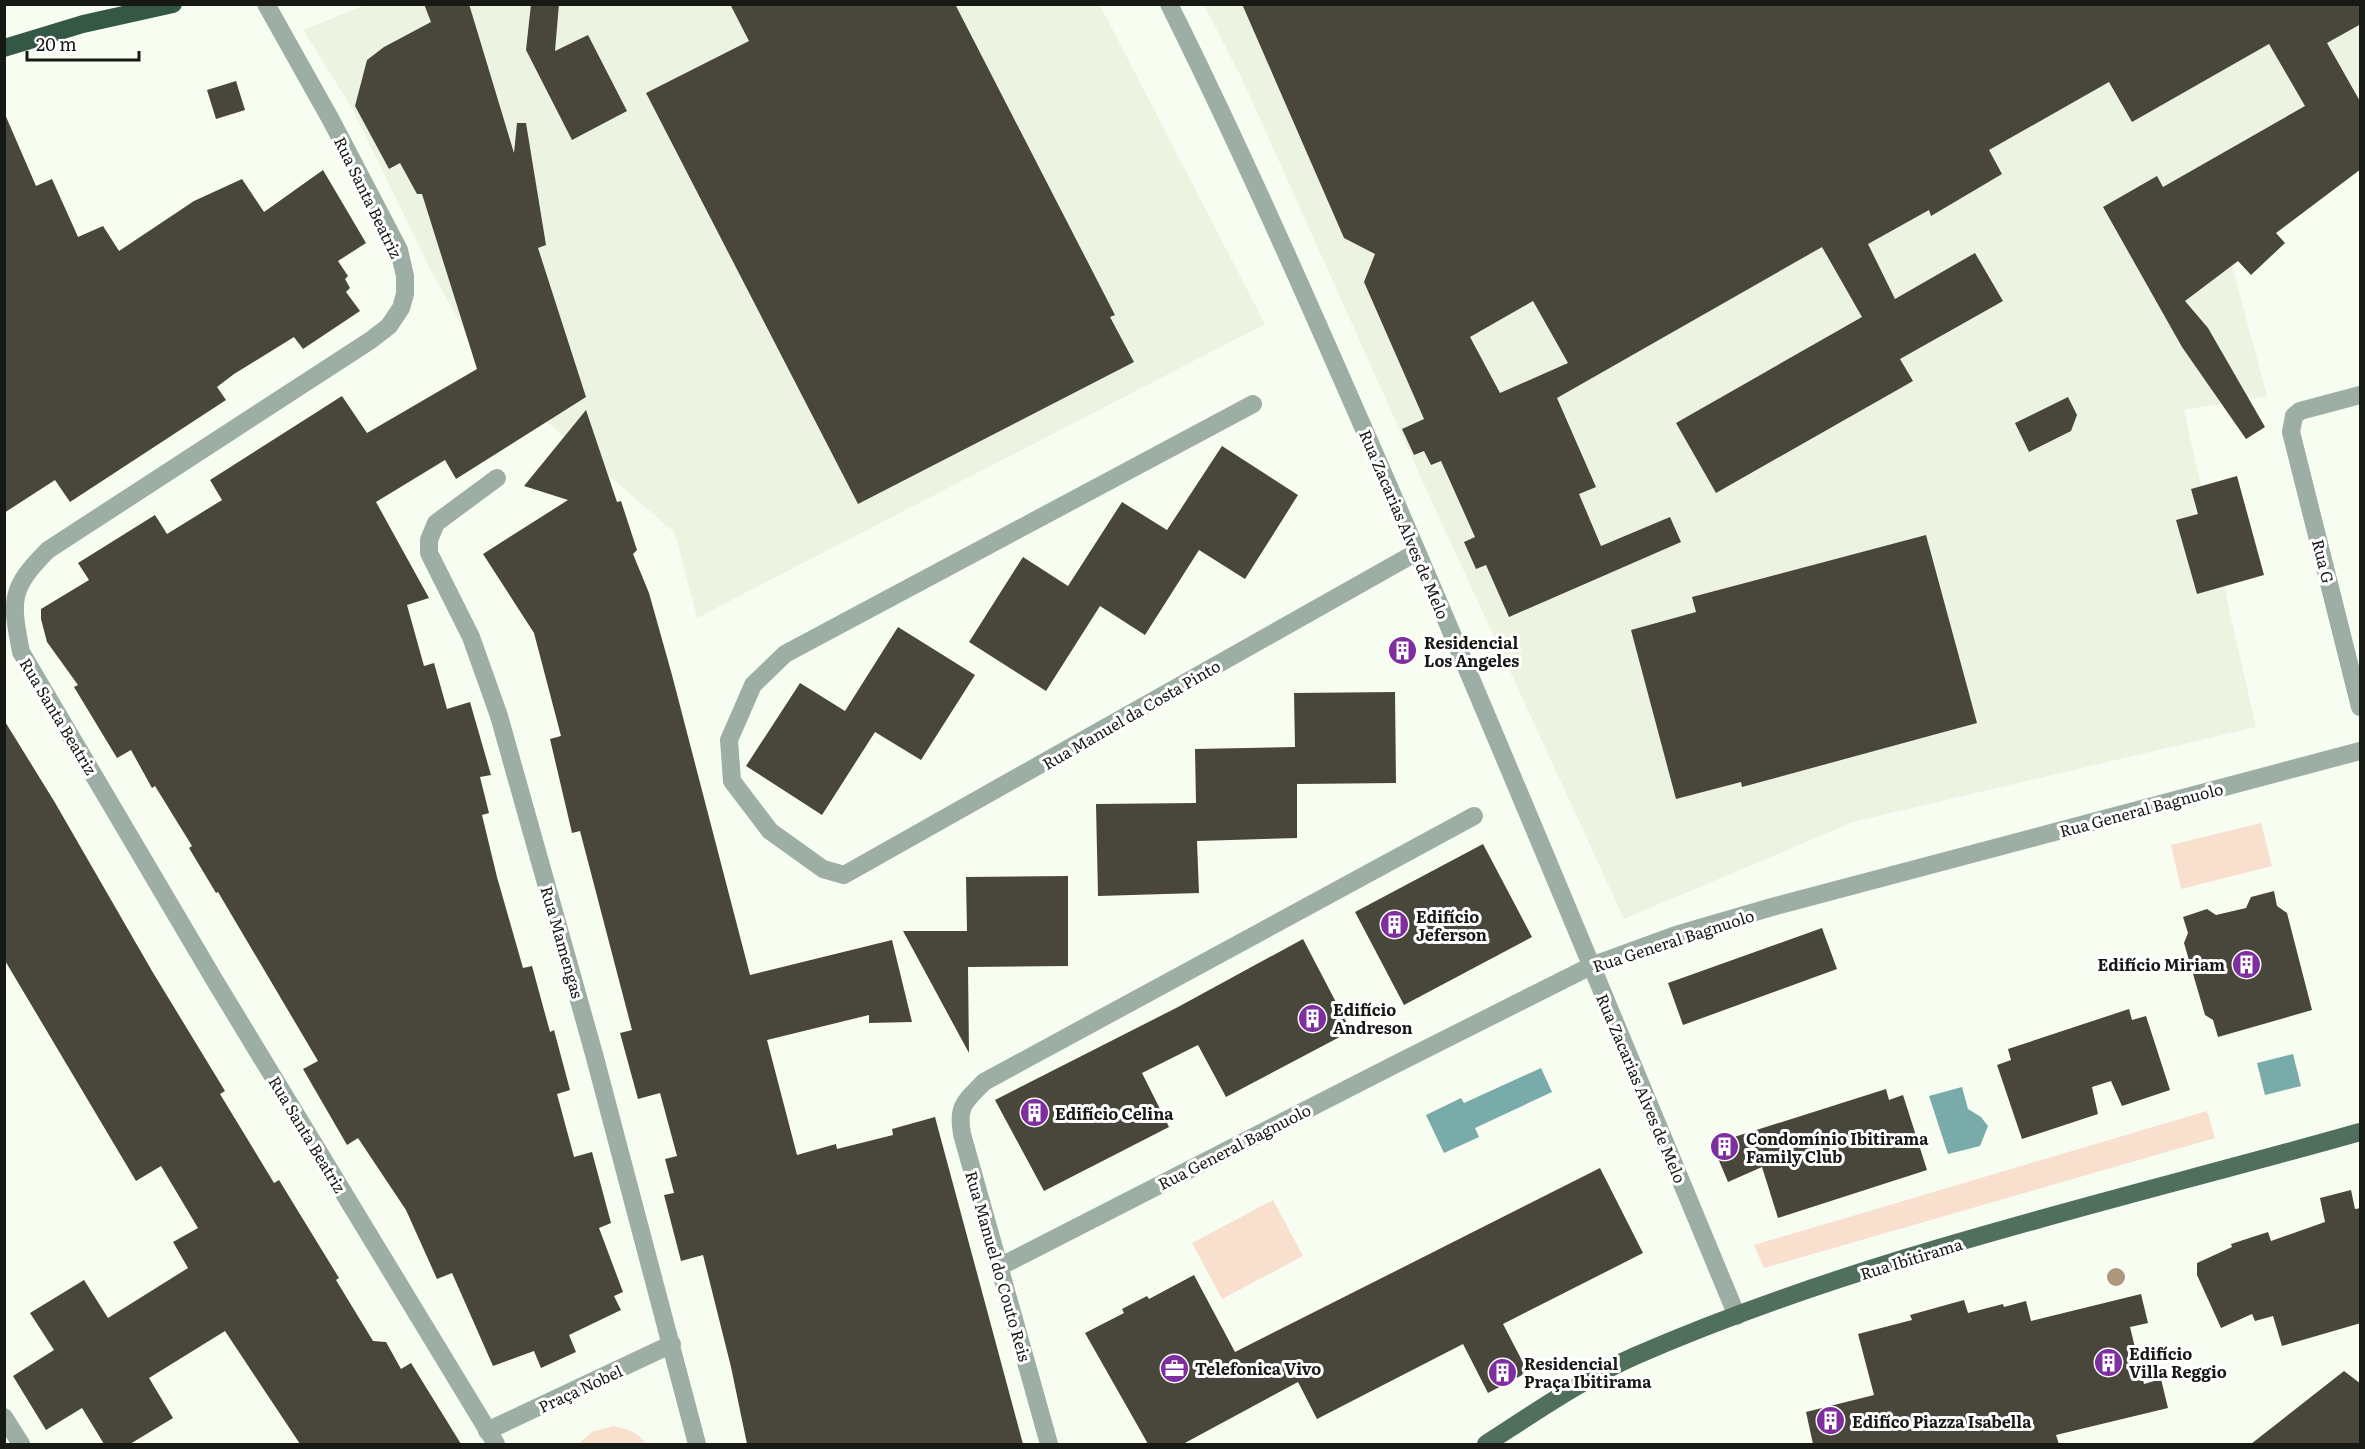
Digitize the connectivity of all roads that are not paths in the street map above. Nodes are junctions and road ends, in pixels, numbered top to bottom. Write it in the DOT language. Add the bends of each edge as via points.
graph roads {
  1 [pos="173,4"];
  2 [pos="266,4"];
  3 [pos="1169,4"];
  4 [pos="4,48"];
  5 [pos="2361,395"];
  6 [pos="1253,404"];
  7 [pos="497,478"];
  8 [pos="1417,552"];
  9 [pos="2361,706"];
  10 [pos="2361,751"];
  11 [pos="1474,816"];
  12 [pos="1591,966"];
  13 [pos="2361,1132"];
  14 [pos="999,1267"];
  15 [pos="1737,1316"];
  16 [pos="672,1344"];
  17 [pos="4,1417"];
  18 [pos="491,1438"];
  19 [pos="21,1444"];
  20 [pos="697,1444"];
  21 [pos="1049,1444"];
  22 [pos="1486,1444"];
  1 -- 4 [label="highway" via="83,24"];
  2 -- 18 [label="street, Rua Santa Beatriz" via="399,250 405,276 401,308 389,326 371,340 48,550 26,573 16,591 15,622 21,652"];
  3 -- 8 [label="street, Rua Zacarias Alves de Melo" via="1234,135"];
  5 -- 9 [label="street, Rua G" via="2300,411 2294,416 2291,432"];
  6 -- 8 [label="street, Rua Manuel da Costa Pinto" via="785,654 753,685 729,740 732,781 770,831 823,869 844,875"];
  7 -- 16 [label="street, Rua Mamengas" via="436,523 429,553 471,637 499,716"];
  8 -- 12 [label="street, Rua Zacarias Alves de Melo"];
  10 -- 12 [label="street, Rua General Bagnuolo" via="1772,907 1676,935"];
  11 -- 14 [label="street, Rua Manuel do Couto Reis" via="984,1082 961,1106 960,1120"];
  12 -- 14 [label="street, Rua General Bagnuolo"];
  12 -- 15 [label="street, Rua Zacarias Alves de Melo"];
  13 -- 15 [label="main road, Rua Ibitirama" via="1977,1238"];
  14 -- 21 [label="street, Rua Manuel do Couto Reis"];
  15 -- 22 [label="main road, Rua Ibitirama" via="1634,1357 1558,1397"];
  16 -- 18 [label="street, Praça Nobel"];
  16 -- 20 [label="street, Rua Mamengas"];
  17 -- 19 [label="street"];
}
